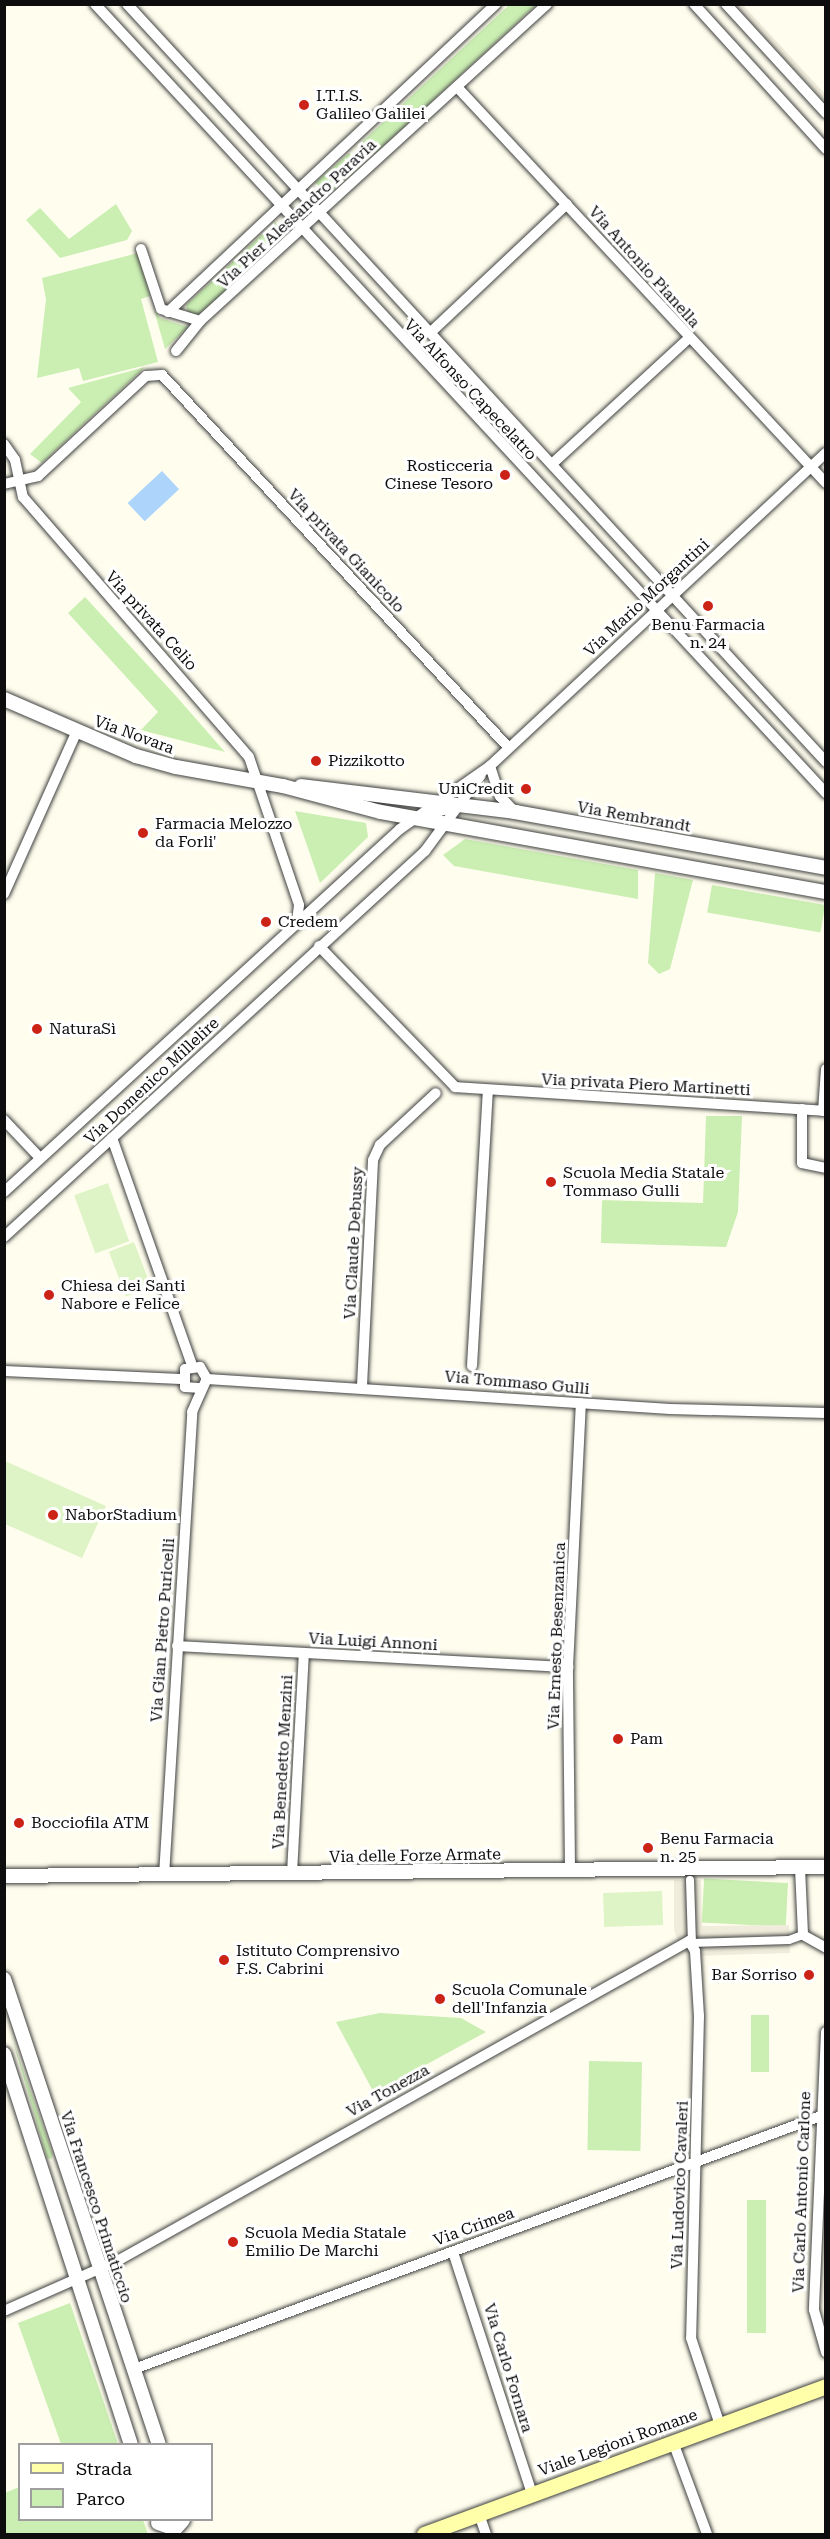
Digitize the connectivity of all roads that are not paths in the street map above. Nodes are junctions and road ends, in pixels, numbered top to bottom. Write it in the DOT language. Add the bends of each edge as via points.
graph roads {
  1 [pos="95,4"];
  2 [pos="127,4"];
  3 [pos="496,4"];
  4 [pos="547,4"];
  5 [pos="694,4"];
  6 [pos="726,4"];
  7 [pos="457,87"];
  8 [pos="825,114"];
  9 [pos="825,149"];
  10 [pos="298,192"];
  11 [pos="567,204"];
  12 [pos="281,207"];
  13 [pos="319,214"];
  14 [pos="302,229"];
  15 [pos="141,249"];
  16 [pos="168,312"];
  17 [pos="200,321"];
  18 [pos="430,333"];
  19 [pos="689,338"];
  20 [pos="176,351"];
  21 [pos="4,444"];
  22 [pos="825,453"];
  23 [pos="552,464"];
  24 [pos="811,467"];
  25 [pos="19,482"];
  26 [pos="825,483"];
  27 [pos="4,484"];
  28 [pos="669,597"];
  29 [pos="655,610"];
  30 [pos="4,699"];
  31 [pos="77,731"];
  32 [pos="508,747"];
  33 [pos="825,762"];
  34 [pos="486,770"];
  35 [pos="259,781"];
  36 [pos="284,786"];
  37 [pos="825,794"];
  38 [pos="460,806"];
  39 [pos="441,812"];
  40 [pos="515,812"];
  41 [pos="414,818"];
  42 [pos="825,868"];
  43 [pos="825,892"];
  44 [pos="4,894"];
  45 [pos="297,922"];
  46 [pos="319,946"];
  47 [pos="825,1069"];
  48 [pos="488,1090"];
  49 [pos="436,1093"];
  50 [pos="802,1109"];
  51 [pos="824,1111"];
  52 [pos="4,1120"];
  53 [pos="112,1138"];
  54 [pos="40,1158"];
  55 [pos="825,1168"];
  56 [pos="4,1192"];
  57 [pos="4,1237"];
  58 [pos="192,1365"];
  59 [pos="472,1366"];
  60 [pos="4,1371"];
  61 [pos="181,1379"];
  62 [pos="204,1384"];
  63 [pos="362,1386"];
  64 [pos="581,1403"];
  65 [pos="825,1413"];
  66 [pos="177,1646"];
  67 [pos="304,1653"];
  68 [pos="568,1667"];
  69 [pos="825,1867"];
  70 [pos="800,1868"];
  71 [pos="570,1870"];
  72 [pos="292,1874"];
  73 [pos="11,1876"];
  74 [pos="164,1876"];
  75 [pos="690,1880"];
  76 [pos="4,1886"];
  77 [pos="803,1935"];
  78 [pos="692,1943"];
  79 [pos="825,1948"];
  80 [pos="4,1979"];
  81 [pos="11,2020"];
  82 [pos="825,2032"];
  83 [pos="4,2054"];
  84 [pos="10,2089"];
  85 [pos="822,2115"];
  86 [pos="63,2158"];
  87 [pos="697,2161"];
  88 [pos="41,2164"];
  89 [pos="71,2182"];
  90 [pos="49,2186"];
  91 [pos="453,2252"];
  92 [pos="100,2270"];
  93 [pos="77,2282"];
  94 [pos="4,2311"];
  95 [pos="114,2314"];
  96 [pos="91,2322"];
  97 [pos="825,2352"];
  98 [pos="134,2369"];
  99 [pos="825,2386"];
  100 [pos="720,2425"];
  101 [pos="673,2442"];
  102 [pos="130,2443"];
  103 [pos="158,2443"];
  104 [pos="532,2494"];
  105 [pos="479,2514"];
  106 [pos="182,2521"];
  107 [pos="159,2526"];
  108 [pos="424,2535"];
  109 [pos="486,2535"];
  110 [pos="707,2535"];
  1 -- 12 [label="street, Via Alfonso Capecelatro"];
  2 -- 10 [label="street, Via Alfonso Capecelatro"];
  3 -- 10 [label="street, Via Pier Alessandro Paravia"];
  4 -- 7 [label="street, Via Pier Alessandro Paravia"];
  5 -- 9 [label="street"];
  6 -- 8 [label="street"];
  7 -- 11 [label="street, Via Antonio Pianella"];
  7 -- 13 [label="street, Via Pier Alessandro Paravia"];
  10 -- 12 [label="street, Via Pier Alessandro Paravia"];
  10 -- 13 [label="street, Via Alfonso Capecelatro"];
  11 -- 18 [label="street"];
  11 -- 19 [label="street, Via Antonio Pianella"];
  12 -- 14 [label="street, Via Alfonso Capecelatro"];
  12 -- 16 [label="street, Via Pier Alessandro Paravia"];
  13 -- 14 [label="street, Via Pier Alessandro Paravia"];
  13 -- 18 [label="street, Via Alfonso Capecelatro"];
  14 -- 17 [label="street, Via Pier Alessandro Paravia"];
  14 -- 29 [label="street, Via Alfonso Capecelatro"];
  15 -- 16 [label="street" via="156,303"];
  16 -- 17 [label="street"];
  17 -- 20 [label="street, Via Pier Alessandro Paravia"];
  18 -- 23 [label="street, Via Alfonso Capecelatro"];
  19 -- 23 [label="street"];
  19 -- 24 [label="street, Via Antonio Pianella"];
  21 -- 25 [label="street, Via privata Celio" via="15,460"];
  22 -- 24 [label="street, Via Mario Morgantini"];
  23 -- 28 [label="street, Via Alfonso Capecelatro"];
  24 -- 26 [label="street, Via Antonio Pianella"];
  24 -- 28 [label="street, Via Mario Morgantini"];
  25 -- 27 [label="street"];
  25 -- 32 [label="street, Via privata Gianicolo" via="38,476 146,376 162,375"];
  25 -- 35 [label="street, Via privata Celio" via="23,497 217,716 249,757"];
  28 -- 29 [label="street, Via Mario Morgantini"];
  28 -- 33 [label="street, Via Alfonso Capecelatro"];
  29 -- 32 [label="street, Via Mario Morgantini"];
  29 -- 37 [label="street, Via Alfonso Capecelatro"];
  30 -- 31 [label="street, Via Novara"];
  31 -- 35 [label="street, Via Novara" via="147,760"];
  31 -- 44 [label="street"];
  32 -- 34 [label="street, Via Mario Morgantini"];
  34 -- 38 [label="street, Via Mario Morgantini"];
  34 -- 39 [label="street, Via Mario Morgantini"];
  34 -- 40 [label="street" via="500,796"];
  35 -- 36 [label="street, Via Novara"];
  35 -- 45 [label="street, Via privata Celio" via="299,905"];
  36 -- 39 [label="street" via="356,789"];
  36 -- 41 [label="street"];
  38 -- 39 [label="street, Via Rembrandt"];
  38 -- 39 [label="street, Via Mario Morgantini"];
  38 -- 40 [label="street, Via Rembrandt"];
  39 -- 41 [label="street"];
  39 -- 41 [label="street, Via Domenico Millelire"];
  39 -- 43 [label="street"];
  39 -- 46 [label="street, Via Domenico Millelire" via="425,851"];
  40 -- 42 [label="street, Via Rembrandt"];
  41 -- 45 [label="street, Via Domenico Millelire"];
  45 -- 54 [label="street, Via Domenico Millelire"];
  46 -- 48 [label="street, Via privata Piero Martinetti" via="449,1083"];
  46 -- 53 [label="street, Via Domenico Millelire"];
  47 -- 51 [label="street"];
  48 -- 50 [label="street, Via privata Piero Martinetti"];
  48 -- 59 [label="street"];
  49 -- 63 [label="street, Via Claude Debussy" via="380,1145 373,1160"];
  50 -- 51 [label="street, Via privata Piero Martinetti"];
  50 -- 55 [label="street" via="802,1163"];
  52 -- 54 [label="street"];
  53 -- 57 [label="street, Via Domenico Millelire"];
  53 -- 58 [label="street"];
  54 -- 56 [label="street, Via Domenico Millelire"];
  58 -- 61 [label="street"];
  58 -- 62 [label="street" via="202,1369"];
  60 -- 61 [label="street"];
  61 -- 62 [label="street" via="189,1390"];
  62 -- 63 [label="street, Via Tommaso Gulli"];
  62 -- 66 [label="street, Via Gian Pietro Puricelli" via="192,1412"];
  63 -- 64 [label="street, Via Tommaso Gulli"];
  64 -- 65 [label="street, Via Tommaso Gulli"];
  64 -- 68 [label="street, Via Ernesto Besenzanica"];
  66 -- 67 [label="street, Via Luigi Annoni"];
  66 -- 74 [label="street, Via Gian Pietro Puricelli"];
  67 -- 68 [label="street, Via Luigi Annoni"];
  67 -- 72 [label="street, Via Benedetto Menzini"];
  68 -- 71 [label="street, Via Ernesto Besenzanica"];
  69 -- 70 [label="street, Via delle Forze Armate"];
  70 -- 71 [label="street, Via delle Forze Armate"];
  70 -- 77 [label="street"];
  71 -- 72 [label="street, Via delle Forze Armate"];
  72 -- 74 [label="street, Via delle Forze Armate"];
  73 -- 74 [label="street, Via delle Forze Armate"];
  73 -- 76 [label="street"];
  75 -- 78 [label="street"];
  77 -- 78 [label="street" via="789,1940"];
  77 -- 79 [label="street"];
  78 -- 87 [label="street, Via Ludovico Cavaleri" via="699,2016"];
  78 -- 92 [label="street, Via Tonezza" via="679,1943"];
  80 -- 81 [label="street, Via Francesco Primaticcio"];
  81 -- 86 [label="street, Via Francesco Primaticcio"];
  82 -- 85 [label="street, Via Carlo Antonio Carlone"];
  83 -- 84 [label="street"];
  84 -- 88 [label="street"];
  85 -- 87 [label="street, Via Crimea"];
  85 -- 97 [label="street, Via Carlo Antonio Carlone" via="814,2310"];
  86 -- 88 [label="street" via="57,2167"];
  86 -- 89 [label="street, Via Francesco Primaticcio"];
  87 -- 91 [label="street, Via Crimea"];
  87 -- 100 [label="street, Via Ludovico Cavaleri" via="691,2338"];
  88 -- 90 [label="street"];
  89 -- 90 [label="street" via="58,2177"];
  89 -- 92 [label="street, Via Francesco Primaticcio"];
  90 -- 93 [label="street"];
  91 -- 98 [label="street, Via Crimea"];
  91 -- 104 [label="street, Via Carlo Fornara"];
  92 -- 93 [label="street, Via Tonezza"];
  92 -- 95 [label="street, Via Francesco Primaticcio"];
  93 -- 94 [label="street, Via Tonezza"];
  93 -- 96 [label="street"];
  95 -- 96 [label="street" via="102,2311"];
  95 -- 98 [label="street, Via Francesco Primaticcio"];
  96 -- 102 [label="street"];
  98 -- 103 [label="street, Via Francesco Primaticcio"];
  99 -- 100 [label="main road, Viale Legioni Romane"];
  100 -- 101 [label="main road, Viale Legioni Romane"];
  101 -- 104 [label="main road, Viale Legioni Romane"];
  101 -- 110 [label="street"];
  104 -- 105 [label="main road, Viale Legioni Romane"];
  105 -- 108 [label="main road, Viale Legioni Romane"];
  105 -- 109 [label="street"];
  106 -- 107 [label="street" via="175,2529"];
}
